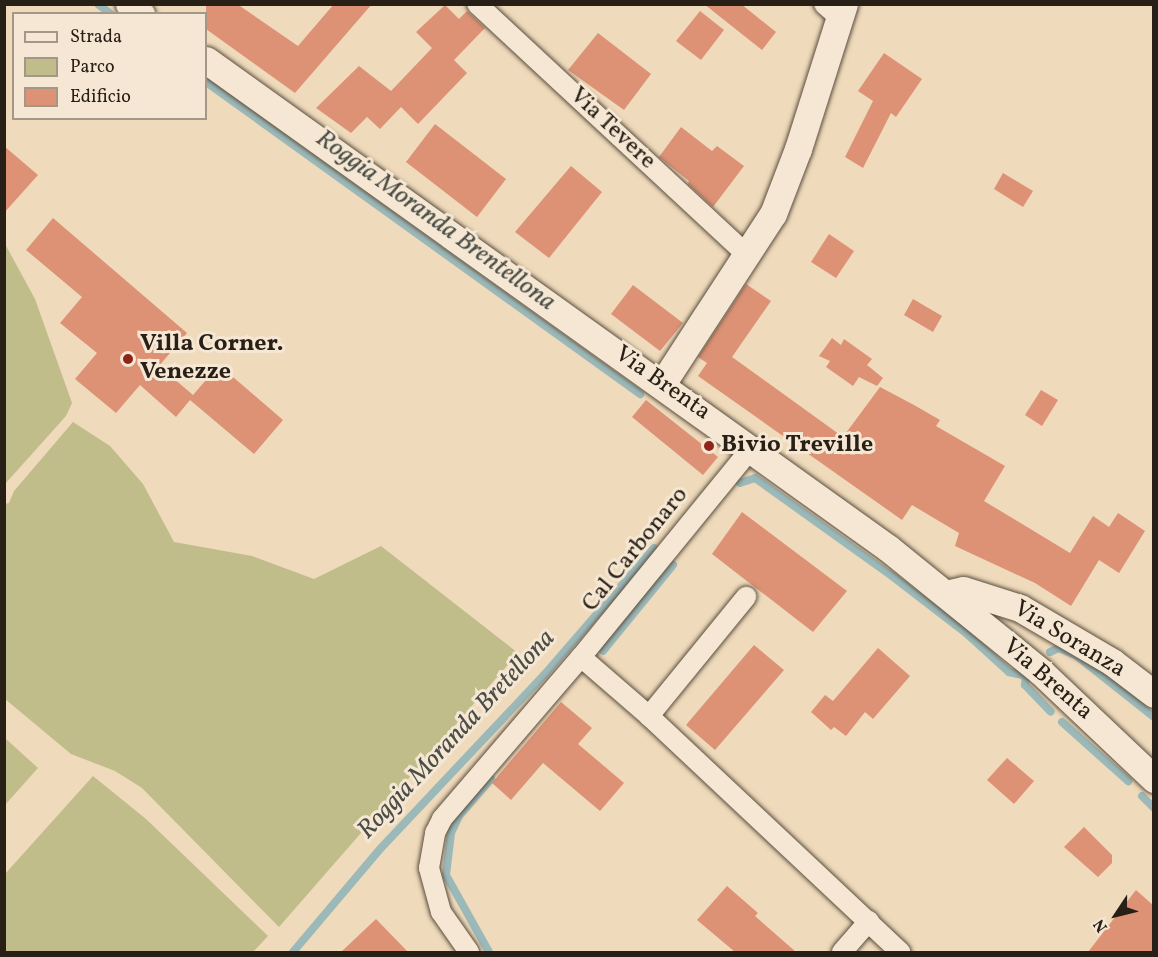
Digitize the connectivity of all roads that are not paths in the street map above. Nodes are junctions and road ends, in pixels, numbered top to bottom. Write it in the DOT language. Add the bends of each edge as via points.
graph roads {
  1 [pos="477,4"];
  2 [pos="835,8"];
  3 [pos="207,61"];
  4 [pos="746,254"];
  5 [pos="662,384"];
  6 [pos="752,447"];
  7 [pos="946,594"];
  8 [pos="746,597"];
  9 [pos="581,657"];
  10 [pos="1154,694"];
  11 [pos="650,716"];
  12 [pos="1154,779"];
  13 [pos="868,921"];
  14 [pos="469,952"];
  15 [pos="842,952"];
  16 [pos="900,952"];
  1 -- 4 [label="street, Via Tevere"];
  2 -- 4 [label="street" via="798,149 773,214"];
  3 -- 5 [label="street, Via Brenta"];
  4 -- 5 [label="street"];
  5 -- 6 [label="street, Via Brenta"];
  6 -- 7 [label="street, Via Brenta"];
  6 -- 9 [label="street, Cal Carbonaro"];
  7 -- 10 [label="street, Via Soranza" via="963,590 1020,608 1112,662"];
  7 -- 12 [label="street, Via Brenta" via="1041,672"];
  8 -- 11 [label="street"];
  9 -- 11 [label="street"];
  9 -- 14 [label="street, Cal Carbonaro" via="456,800 435,833 429,867 434,891 441,912"];
  11 -- 13 [label="street"];
  13 -- 15 [label="street"];
  13 -- 16 [label="street"];
}
